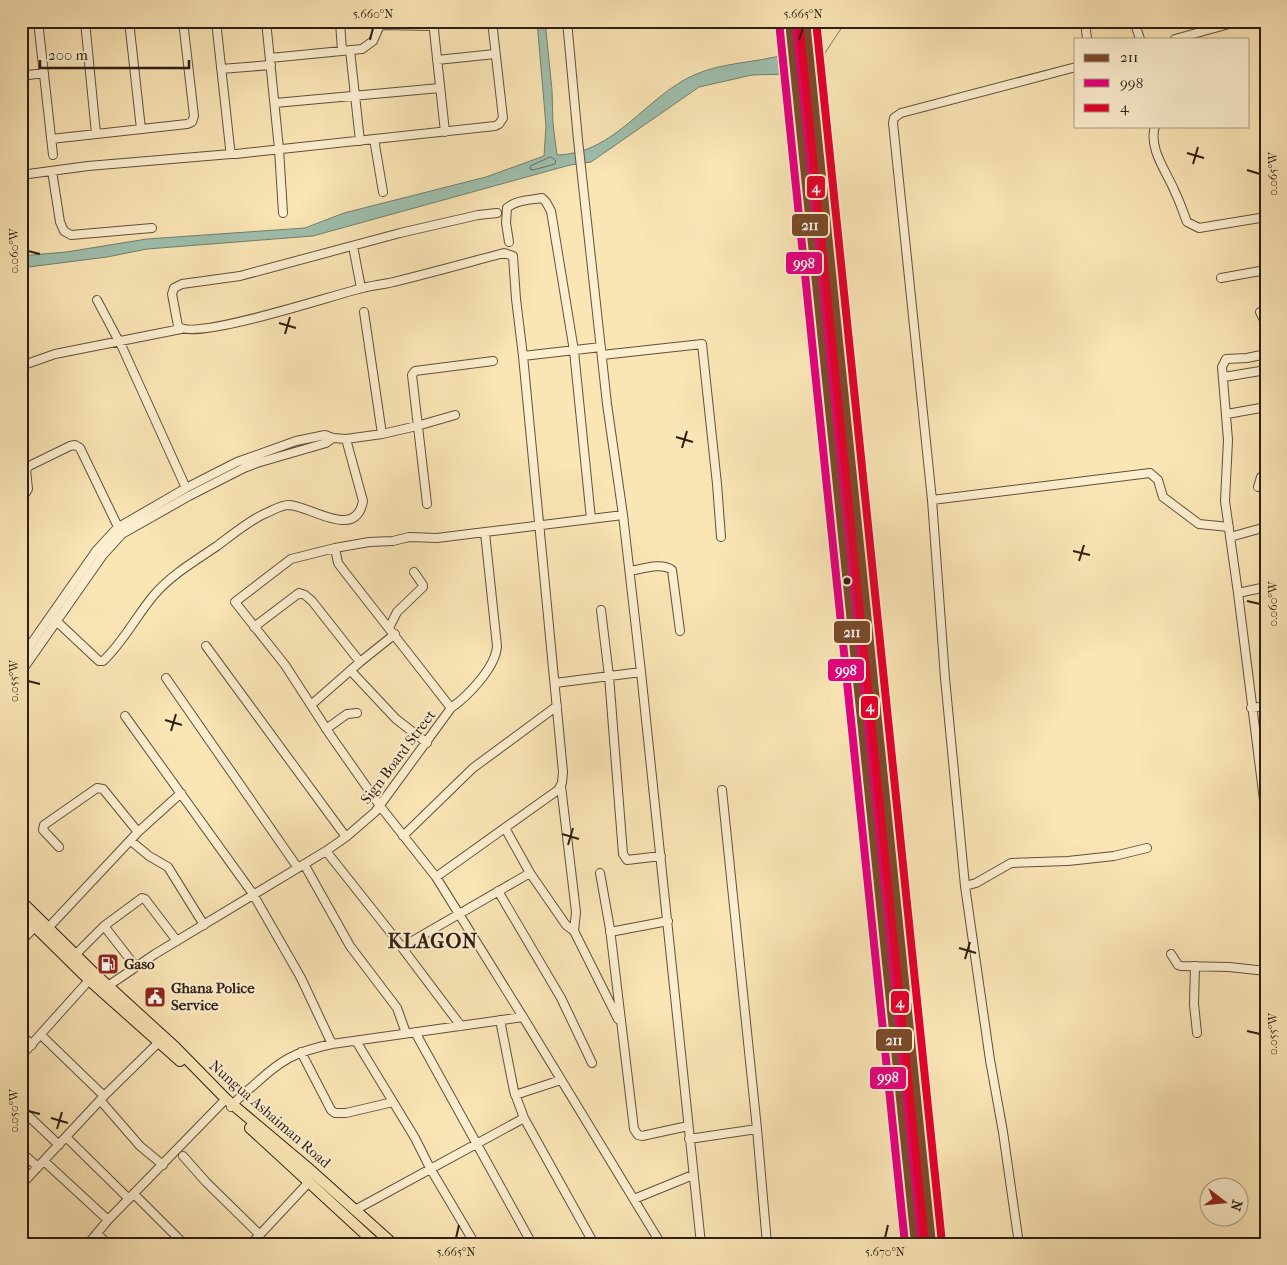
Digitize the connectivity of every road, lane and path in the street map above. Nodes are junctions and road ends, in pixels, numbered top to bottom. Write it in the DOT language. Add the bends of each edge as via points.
graph roads {
  1 [pos="38,21"];
  2 [pos="85,21"];
  3 [pos="129,21"];
  4 [pos="183,21"];
  5 [pos="216,21"];
  6 [pos="266,21"];
  7 [pos="339,21"];
  8 [pos="492,21"];
  9 [pos="567,21"];
  10 [pos="789,21"];
  11 [pos="806,21"];
  12 [pos="1085,21"];
  13 [pos="1134,21"];
  14 [pos="1240,21"];
  15 [pos="433,24"];
  16 [pos="380,25"];
  17 [pos="1087,38"];
  18 [pos="1140,38"];
  19 [pos="1180,38"];
  20 [pos="346,51"];
  21 [pos="495,54"];
  22 [pos="437,60"];
  23 [pos="270,62"];
  24 [pos="1074,68"];
  25 [pos="221,69"];
  26 [pos="44,73"];
  27 [pos="21,76"];
  28 [pos="440,88"];
  29 [pos="355,96"];
  30 [pos="275,103"];
  31 [pos="1154,128"];
  32 [pos="141,129"];
  33 [pos="445,132"];
  34 [pos="96,134"];
  35 [pos="51,139"];
  36 [pos="374,139"];
  37 [pos="360,141"];
  38 [pos="279,149"];
  39 [pos="231,154"];
  40 [pos="53,155"];
  41 [pos="52,171"];
  42 [pos="21,175"];
  43 [pos="383,192"];
  44 [pos="283,213"];
  45 [pos="497,214"];
  46 [pos="1266,217"];
  47 [pos="152,228"];
  48 [pos="509,242"];
  49 [pos="353,246"];
  50 [pos="1266,270"];
  51 [pos="1221,278"];
  52 [pos="361,288"];
  53 [pos="97,300"];
  54 [pos="364,312"];
  55 [pos="1260,312"];
  56 [pos="1266,326"];
  57 [pos="180,329"];
  58 [pos="118,340"];
  59 [pos="574,351"];
  60 [pos="601,351"];
  61 [pos="1266,354"];
  62 [pos="523,356"];
  63 [pos="494,361"];
  64 [pos="21,366"];
  65 [pos="1266,370"];
  66 [pos="1224,377"];
  67 [pos="1266,407"];
  68 [pos="1227,414"];
  69 [pos="455,415"];
  70 [pos="417,426"];
  71 [pos="382,434"];
  72 [pos="333,438"];
  73 [pos="346,438"];
  74 [pos="1266,475"];
  75 [pos="1258,487"];
  76 [pos="186,488"];
  77 [pos="21,500"];
  78 [pos="932,500"];
  79 [pos="427,504"];
  80 [pos="623,515"];
  81 [pos="591,519"];
  82 [pos="540,526"];
  83 [pos="1229,527"];
  84 [pos="1266,528"];
  85 [pos="120,531"];
  86 [pos="485,533"];
  87 [pos="720,537"];
  88 [pos="1230,537"];
  89 [pos="335,548"];
  90 [pos="630,571"];
  91 [pos="414,572"];
  92 [pos="1266,588"];
  93 [pos="1238,593"];
  94 [pos="601,610"];
  95 [pos="54,619"];
  96 [pos="254,627"];
  97 [pos="389,628"];
  98 [pos="680,631"];
  99 [pos="395,634"];
  100 [pos="206,646"];
  101 [pos="21,658"];
  102 [pos="360,662"];
  103 [pos="351,670"];
  104 [pos="21,672"];
  105 [pos="641,672"];
  106 [pos="608,676"];
  107 [pos="166,678"];
  108 [pos="555,683"];
  109 [pos="311,705"];
  110 [pos="558,706"];
  111 [pos="1266,706"];
  112 [pos="451,708"];
  113 [pos="1251,708"];
  114 [pos="357,713"];
  115 [pos="125,716"];
  116 [pos="326,729"];
  117 [pos="427,743"];
  118 [pos="561,786"];
  119 [pos="722,790"];
  120 [pos="181,793"];
  121 [pos="380,806"];
  122 [pos="1266,816"];
  123 [pos="506,828"];
  124 [pos="138,832"];
  125 [pos="403,836"];
  126 [pos="346,837"];
  127 [pos="131,841"];
  128 [pos="59,847"];
  129 [pos="1147,848"];
  130 [pos="326,851"];
  131 [pos="661,856"];
  132 [pos="301,866"];
  133 [pos="530,873"];
  134 [pos="600,873"];
  135 [pos="436,877"];
  136 [pos="965,886"];
  137 [pos="498,891"];
  138 [pos="253,894"];
  139 [pos="21,901"];
  140 [pos="21,914"];
  141 [pos="459,915"];
  142 [pos="668,920"];
  143 [pos="204,925"];
  144 [pos="104,926"];
  145 [pos="35,927"];
  146 [pos="48,928"];
  147 [pos="574,931"];
  148 [pos="610,932"];
  149 [pos="21,941"];
  150 [pos="177,941"];
  151 [pos="402,947"];
  152 [pos="1171,954"];
  153 [pos="75,955"];
  154 [pos="136,966"];
  155 [pos="1196,966"];
  156 [pos="1266,971"];
  157 [pos="92,977"];
  158 [pos="104,988"];
  159 [pos="524,1017"];
  160 [pos="500,1020"];
  161 [pos="621,1024"];
  162 [pos="461,1026"];
  163 [pos="415,1032"];
  164 [pos="406,1033"];
  165 [pos="1197,1033"];
  166 [pos="21,1034"];
  167 [pos="41,1035"];
  168 [pos="356,1040"];
  169 [pos="159,1042"];
  170 [pos="332,1044"];
  171 [pos="32,1045"];
  172 [pos="301,1052"];
  173 [pos="21,1056"];
  174 [pos="592,1063"];
  175 [pos="561,1080"];
  176 [pos="515,1095"];
  177 [pos="102,1098"];
  178 [pos="393,1102"];
  179 [pos="228,1105"];
  180 [pos="21,1109"];
  181 [pos="524,1118"];
  182 [pos="688,1126"];
  183 [pos="758,1129"];
  184 [pos="66,1137"];
  185 [pos="689,1139"];
  186 [pos="478,1143"];
  187 [pos="58,1144"];
  188 [pos="21,1152"];
  189 [pos="183,1156"];
  190 [pos="44,1160"];
  191 [pos="163,1165"];
  192 [pos="38,1167"];
  193 [pos="430,1168"];
  194 [pos="693,1175"];
  195 [pos="309,1182"];
  196 [pos="21,1185"];
  197 [pos="132,1196"];
  198 [pos="634,1199"];
  199 [pos="356,1210"];
  200 [pos="108,1220"];
  201 [pos="97,1234"];
  202 [pos="259,1234"];
  203 [pos="373,1243"];
  204 [pos="88,1244"];
  205 [pos="108,1244"];
  206 [pos="184,1244"];
  207 [pos="251,1244"];
  208 [pos="393,1244"];
  209 [pos="475,1244"];
  210 [pos="532,1244"];
  211 [pos="594,1244"];
  212 [pos="661,1244"];
  213 [pos="701,1244"];
  214 [pos="767,1244"];
  215 [pos="915,1244"];
  216 [pos="932,1244"];
  217 [pos="1019,1244"];
  1 -- 26 [label="street"];
  2 -- 34 [label="street"];
  3 -- 32 [label="street"];
  4 -- 32 [label="street" via="194,116 192,122"];
  5 -- 25 [label="street"];
  6 -- 23 [label="street"];
  7 -- 16 [label="street"];
  7 -- 20 [label="street"];
  8 -- 21 [label="street"];
  9 -- 60 [label="street"];
  10 -- 215 [label="highway"];
  11 -- 216 [label="highway"];
  12 -- 17 [label="street"];
  13 -- 18 [label="street"];
  14 -- 19 [label="street"];
  15 -- 16 [label="street"];
  15 -- 22 [label="street"];
  16 -- 20 [label="street" via="368,46"];
  20 -- 23 [label="street"];
  20 -- 29 [label="street"];
  21 -- 22 [label="street"];
  21 -- 33 [label="street" via="502,122 495,126"];
  22 -- 28 [label="street"];
  23 -- 25 [label="street"];
  23 -- 30 [label="street"];
  24 -- 78 [label="street" via="910,110 894,118"];
  25 -- 39 [label="street"];
  26 -- 27 [label="street"];
  26 -- 35 [label="street"];
  28 -- 29 [label="street"];
  28 -- 33 [label="street"];
  29 -- 30 [label="street"];
  29 -- 37 [label="street"];
  30 -- 38 [label="street"];
  31 -- 46 [label="street" via="1152,134 1159,161 1187,222 1199,228"];
  32 -- 34 [label="street"];
  33 -- 36 [label="street"];
  34 -- 35 [label="street"];
  35 -- 40 [label="street"];
  36 -- 37 [label="street"];
  36 -- 43 [label="street"];
  37 -- 38 [label="street"];
  38 -- 39 [label="street"];
  38 -- 44 [label="street"];
  39 -- 41 [label="street"];
  41 -- 42 [label="street"];
  41 -- 47 [label="street" via="60,222 64,231 71,235"];
  45 -- 49 [label="street" via="478,215"];
  48 -- 59 [label="street" via="508,208 512,204 542,198 551,211"];
  49 -- 52 [label="street"];
  49 -- 57 [label="street" via="240,276 182,284 174,288 172,294"];
  50 -- 51 [label="street"];
  52 -- 57 [label="street" via="212,328"];
  52 -- 62 [label="street" via="504,252 513,256"];
  53 -- 58 [label="street"];
  54 -- 71 [label="street"];
  55 -- 56 [label="street"];
  57 -- 58 [label="street"];
  58 -- 64 [label="street" via="55,354"];
  58 -- 76 [label="street"];
  59 -- 60 [label="street"];
  59 -- 62 [label="street"];
  59 -- 81 [label="street"];
  60 -- 80 [label="street"];
  60 -- 87 [label="street" via="702,344"];
  61 -- 66 [label="street" via="1226,359 1222,367"];
  62 -- 82 [label="street"];
  63 -- 70 [label="street" via="415,371 411,379"];
  65 -- 66 [label="street"];
  66 -- 68 [label="street"];
  67 -- 68 [label="street"];
  68 -- 83 [label="street" via="1224,490"];
  69 -- 70 [label="street"];
  70 -- 71 [label="street"];
  70 -- 79 [label="street"];
  71 -- 73 [label="street"];
  72 -- 73 [label="street"];
  72 -- 76 [label="street" via="325,435 296,441 254,455"];
  72 -- 85 [label="street" via="326,443 244,468"];
  73 -- 95 [label="street" via="363,501 356,516 348,520 332,518 290,505 254,519 175,575 155,594 103,661 99,661"];
  74 -- 75 [label="street" via="1261,477"];
  76 -- 85 [label="street"];
  77 -- 85 [label="street" via="28,489 26,470 29,466 76,445"];
  78 -- 83 [label="street" via="1150,473 1158,480 1163,497 1199,524"];
  78 -- 136 [label="street"];
  80 -- 81 [label="street"];
  80 -- 90 [label="street"];
  81 -- 82 [label="street"];
  82 -- 86 [label="street"];
  82 -- 108 [label="street"];
  83 -- 88 [label="street"];
  84 -- 88 [label="street"];
  85 -- 95 [label="street" via="96,551"];
  86 -- 89 [label="street" via="409,537"];
  86 -- 112 [label="street, Sign Board Street" via="496,654 487,670"];
  88 -- 93 [label="street"];
  89 -- 96 [label="street" via="291,559 236,602"];
  89 -- 97 [label="street" via="344,572"];
  90 -- 98 [label="street" via="663,566 672,570"];
  90 -- 105 [label="street"];
  91 -- 97 [label="street" via="423,587 397,612"];
  92 -- 93 [label="street"];
  93 -- 113 [label="street"];
  94 -- 106 [label="street"];
  95 -- 101 [label="street"];
  95 -- 104 [label="street"];
  96 -- 102 [label="street" via="299,593 312,601"];
  96 -- 109 [label="street" via="285,665"];
  97 -- 99 [label="street"];
  99 -- 102 [label="street"];
  99 -- 112 [label="street"];
  100 -- 126 [label="street"];
  102 -- 103 [label="street"];
  103 -- 109 [label="street"];
  103 -- 117 [label="street" via="396,719"];
  105 -- 106 [label="street"];
  105 -- 131 [label="street"];
  106 -- 108 [label="street"];
  106 -- 131 [label="street" via="623,854 626,860 632,861"];
  107 -- 132 [label="street"];
  108 -- 110 [label="street"];
  109 -- 116 [label="street"];
  110 -- 118 [label="street" via="563,772"];
  110 -- 125 [label="street" via="472,768"];
  111 -- 113 [label="street"];
  112 -- 117 [label="street, Sign Board Street"];
  113 -- 122 [label="street"];
  114 -- 116 [label="street" via="346,714"];
  115 -- 120 [label="street"];
  116 -- 121 [label="street"];
  117 -- 121 [label="street, Sign Board Street"];
  118 -- 123 [label="street"];
  118 -- 147 [label="street" via="576,912"];
  119 -- 183 [label="street"];
  120 -- 124 [label="street"];
  120 -- 138 [label="street"];
  121 -- 125 [label="street"];
  121 -- 126 [label="street, Sign Board Street"];
  123 -- 133 [label="street"];
  123 -- 135 [label="street"];
  124 -- 127 [label="street"];
  124 -- 128 [label="street" via="103,789 97,788 44,825 43,830"];
  125 -- 135 [label="street"];
  126 -- 130 [label="street, Sign Board Street"];
  127 -- 143 [label="street" via="168,867"];
  127 -- 146 [label="street"];
  129 -- 136 [label="street" via="1114,856 1011,863 976,884"];
  130 -- 132 [label="street, Sign Board Street"];
  130 -- 151 [label="street"];
  131 -- 142 [label="street"];
  132 -- 138 [label="street, Sign Board Street"];
  132 -- 164 [label="street" via="350,946 397,1008"];
  133 -- 137 [label="street"];
  133 -- 147 [label="street" via="566,925"];
  134 -- 148 [label="street"];
  135 -- 141 [label="street"];
  136 -- 217 [label="street"];
  137 -- 141 [label="street"];
  137 -- 174 [label="street" via="561,998"];
  138 -- 143 [label="street, Sign Board Street"];
  138 -- 170 [label="street" via="301,978"];
  139 -- 146 [label="main road, Nungua Ashaiman Road"];
  140 -- 145 [label="main road, Nungua Ashaiman Road"];
  141 -- 151 [label="street"];
  141 -- 159 [label="street"];
  142 -- 148 [label="street"];
  142 -- 182 [label="street"];
  143 -- 150 [label="street, Sign Board Street"];
  144 -- 150 [label="street" via="142,898"];
  144 -- 153 [label="street"];
  144 -- 154 [label="street"];
  145 -- 149 [label="street"];
  145 -- 157 [label="main road, Nungua Ashaiman Road"];
  146 -- 153 [label="main road, Nungua Ashaiman Road"];
  147 -- 161 [label="street"];
  148 -- 161 [label="street"];
  150 -- 154 [label="street, Sign Board Street"];
  151 -- 162 [label="street"];
  152 -- 155 [label="street" via="1178,965"];
  153 -- 157 [label="main road, Nungua Ashaiman Road"];
  154 -- 158 [label="street, Sign Board Street"];
  155 -- 156 [label="street"];
  155 -- 165 [label="street" via="1194,1004"];
  157 -- 158 [label="main road, Nungua Ashaiman Road"];
  157 -- 167 [label="street"];
  158 -- 169 [label="main road, Nungua Ashaiman Road"];
  158 -- 179 [label="main road, Nungua Ashaiman Road" via="175,1047"];
  159 -- 160 [label="street"];
  159 -- 175 [label="street"];
  160 -- 162 [label="street"];
  160 -- 176 [label="street"];
  161 -- 182 [label="street" via="634,1129 642,1136"];
  162 -- 163 [label="street"];
  163 -- 164 [label="street"];
  163 -- 186 [label="street"];
  164 -- 168 [label="street"];
  166 -- 171 [label="street"];
  167 -- 171 [label="street"];
  167 -- 177 [label="street"];
  168 -- 170 [label="street"];
  168 -- 178 [label="street"];
  169 -- 177 [label="street"];
  169 -- 179 [label="main road, Nungua Ashaiman Road"];
  170 -- 172 [label="street"];
  171 -- 173 [label="street"];
  172 -- 178 [label="street" via="335,1113"];
  172 -- 179 [label="street" via="273,1068"];
  175 -- 176 [label="street"];
  175 -- 198 [label="street"];
  176 -- 181 [label="street"];
  177 -- 184 [label="street"];
  177 -- 191 [label="street" via="140,1146"];
  178 -- 193 [label="street"];
  179 -- 191 [label="street"];
  179 -- 195 [label="main road, Nungua Ashaiman Road"];
  179 -- 199 [label="main road, Nungua Ashaiman Road"];
  180 -- 187 [label="street"];
  181 -- 186 [label="street"];
  181 -- 211 [label="street"];
  182 -- 185 [label="street"];
  183 -- 185 [label="street"];
  183 -- 214 [label="street"];
  184 -- 187 [label="street"];
  184 -- 197 [label="street"];
  185 -- 194 [label="street"];
  186 -- 193 [label="street"];
  186 -- 210 [label="street"];
  187 -- 190 [label="street"];
  188 -- 192 [label="street"];
  189 -- 202 [label="street"];
  190 -- 192 [label="street"];
  190 -- 200 [label="street"];
  191 -- 197 [label="street"];
  192 -- 196 [label="street"];
  193 -- 199 [label="street"];
  193 -- 209 [label="street"];
  194 -- 198 [label="street"];
  194 -- 213 [label="street"];
  195 -- 202 [label="street"];
  195 -- 203 [label="main road, Nungua Ashaiman Road"];
  197 -- 200 [label="street"];
  197 -- 206 [label="street"];
  198 -- 212 [label="street"];
  199 -- 208 [label="main road, Nungua Ashaiman Road"];
  200 -- 201 [label="street"];
  201 -- 204 [label="street"];
  201 -- 205 [label="street"];
  202 -- 207 [label="street"];
}
